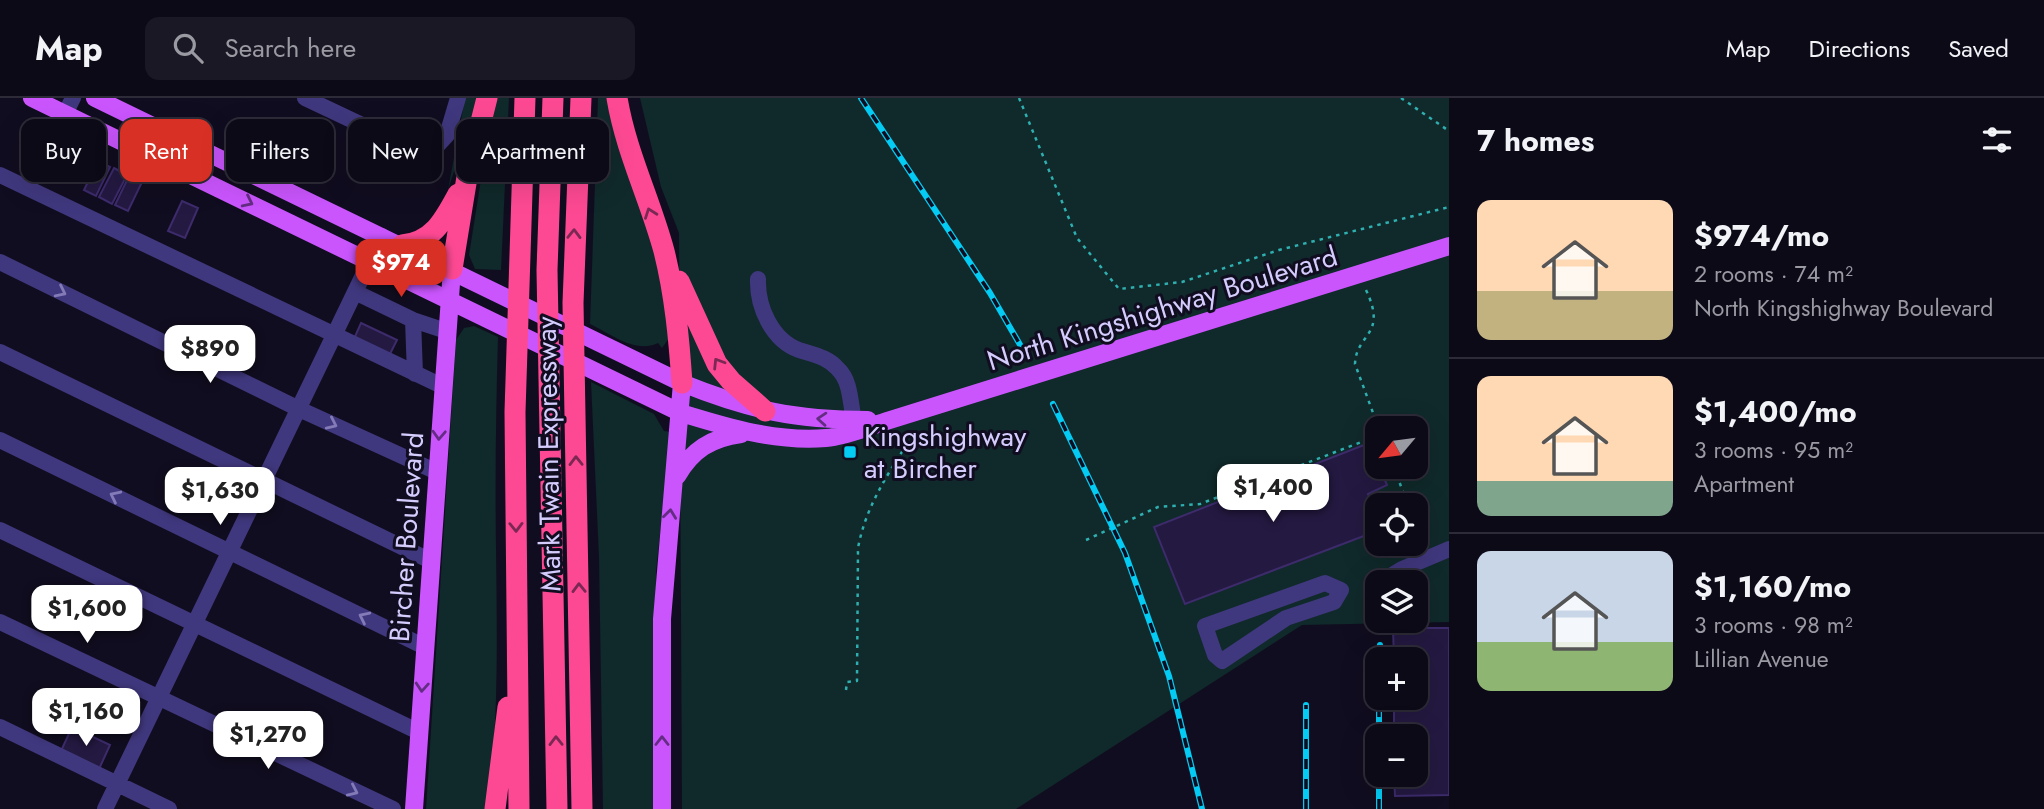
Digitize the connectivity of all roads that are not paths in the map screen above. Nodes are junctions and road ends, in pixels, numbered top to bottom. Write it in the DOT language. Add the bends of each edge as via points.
graph roads {
  1 [pos="32,98"];
  2 [pos="95,98"];
  3 [pos="305,98"];
  4 [pos="458,98"];
  5 [pos="487,98"];
  6 [pos="525,98"];
  7 [pos="553,98"];
  8 [pos="581,98"];
  9 [pos="617,98"];
  10 [pos="69,106"];
  11 [pos="482,119"];
  12 [pos="0,175"];
  13 [pos="464,182"];
  14 [pos="466,182"];
  15 [pos="392,241"];
  16 [pos="1449,246"];
  17 [pos="663,248"];
  18 [pos="0,262"];
  19 [pos="370,262"];
  20 [pos="452,270"];
  21 [pos="758,279"];
  22 [pos="355,292"];
  23 [pos="449,302"];
  24 [pos="412,320"];
  25 [pos="446,331"];
  26 [pos="334,336"];
  27 [pos="0,352"];
  28 [pos="415,374"];
  29 [pos="682,383"];
  30 [pos="442,386"];
  31 [pos="299,409"];
  32 [pos="765,411"];
  33 [pos="681,413"];
  34 [pos="853,420"];
  35 [pos="890,420"];
  36 [pos="746,434"];
  37 [pos="0,440"];
  38 [pos="437,472"];
  39 [pos="264,481"];
  40 [pos="673,482"];
  41 [pos="0,530"];
  42 [pos="1449,550"];
  43 [pos="230,552"];
  44 [pos="431,561"];
  45 [pos="1400,570"];
  46 [pos="1341,590"];
  47 [pos="0,622"];
  48 [pos="194,625"];
  49 [pos="425,647"];
  50 [pos="517,653"];
  51 [pos="158,700"];
  52 [pos="0,727"];
  53 [pos="419,732"];
  54 [pos="117,784"];
  55 [pos="106,809"];
  56 [pos="169,809"];
  57 [pos="393,809"];
  58 [pos="414,809"];
  59 [pos="495,809"];
  60 [pos="519,809"];
  61 [pos="557,809"];
  62 [pos="582,809"];
  63 [pos="662,809"];
  1 -- 10 [label="main road, North Kingshighway Boulevard"];
  2 -- 15 [label="main road, North Kingshighway Boulevard"];
  3 -- 4 [label="street" via="416,151 435,148 447,135"];
  5 -- 11 [label="highway"];
  6 -- 50 [label="highway, Mark Twain Expressway, one-way" via="516,387"];
  61 -- 7 [label="highway, one-way" via="548,412 547,202"];
  62 -- 8 [label="highway, Mark Twain Expressway, one-way" via="573,303"];
  17 -- 9 [label="highway, one-way" via="628,146"];
  10 -- 19 [label="main road, North Kingshighway Boulevard, one-way"];
  12 -- 26 [label="street"];
  13 -- 15 [label="highway" via="435,231 419,242"];
  14 -- 20 [label="highway"];
  15 -- 19 [label="street"];
  15 -- 20 [label="main road, North Kingshighway Boulevard"];
  16 -- 35 [label="main road, North Kingshighway Boulevard"];
  17 -- 29 [label="highway" via="676,309"];
  32 -- 17 [label="highway, one-way" via="717,364"];
  18 -- 31 [label="street, one-way"];
  19 -- 22 [label="street"];
  19 -- 23 [label="main road, North Kingshighway Boulevard"];
  20 -- 23 [label="main road, Bircher Boulevard"];
  20 -- 29 [label="main road, North Kingshighway Boulevard"];
  21 -- 34 [label="street" via="769,325 796,349 828,360 840,370 848,384"];
  22 -- 24 [label="street"];
  22 -- 26 [label="street"];
  23 -- 25 [label="main road, Bircher Boulevard"];
  23 -- 33 [label="main road, North Kingshighway Boulevard"];
  24 -- 25 [label="street"];
  24 -- 28 [label="street"];
  25 -- 30 [label="main road, Bircher Boulevard"];
  26 -- 28 [label="street"];
  26 -- 31 [label="street"];
  27 -- 39 [label="street"];
  28 -- 30 [label="street"];
  29 -- 32 [label="main road, North Kingshighway Boulevard"];
  29 -- 33 [label="main road"];
  30 -- 38 [label="main road, Bircher Boulevard, one-way"];
  31 -- 38 [label="street, one-way"];
  31 -- 39 [label="street"];
  34 -- 32 [label="main road, North Kingshighway Boulevard, one-way"];
  33 -- 36 [label="main road, North Kingshighway Boulevard"];
  33 -- 40 [label="main road"];
  34 -- 35 [label="main road, North Kingshighway Boulevard"];
  35 -- 36 [label="main road, North Kingshighway Boulevard" via="828,438"];
  36 -- 40 [label="main road" via="721,437 704,446 686,461"];
  43 -- 37 [label="street, one-way"];
  38 -- 44 [label="main road, Bircher Boulevard"];
  39 -- 43 [label="street"];
  39 -- 44 [label="street"];
  63 -- 40 [label="main road, one-way" via="662,619"];
  41 -- 48 [label="street"];
  42 -- 45 [label="street"];
  43 -- 48 [label="street"];
  49 -- 43 [label="street, one-way"];
  44 -- 49 [label="main road, Bircher Boulevard"];
  46 -- 46 [label="street" via="1325,583 1205,626 1215,655 1222,661 1286,618 1334,602"];
  47 -- 51 [label="street"];
  48 -- 51 [label="street"];
  48 -- 53 [label="street"];
  49 -- 53 [label="main road, Bircher Boulevard, one-way"];
  50 -- 59 [label="highway"];
  50 -- 60 [label="highway, Mark Twain Expressway"];
  51 -- 54 [label="street"];
  51 -- 57 [label="street, one-way"];
  52 -- 54 [label="street"];
  53 -- 58 [label="main road, Bircher Boulevard"];
  54 -- 55 [label="street"];
  54 -- 56 [label="street"];
}
